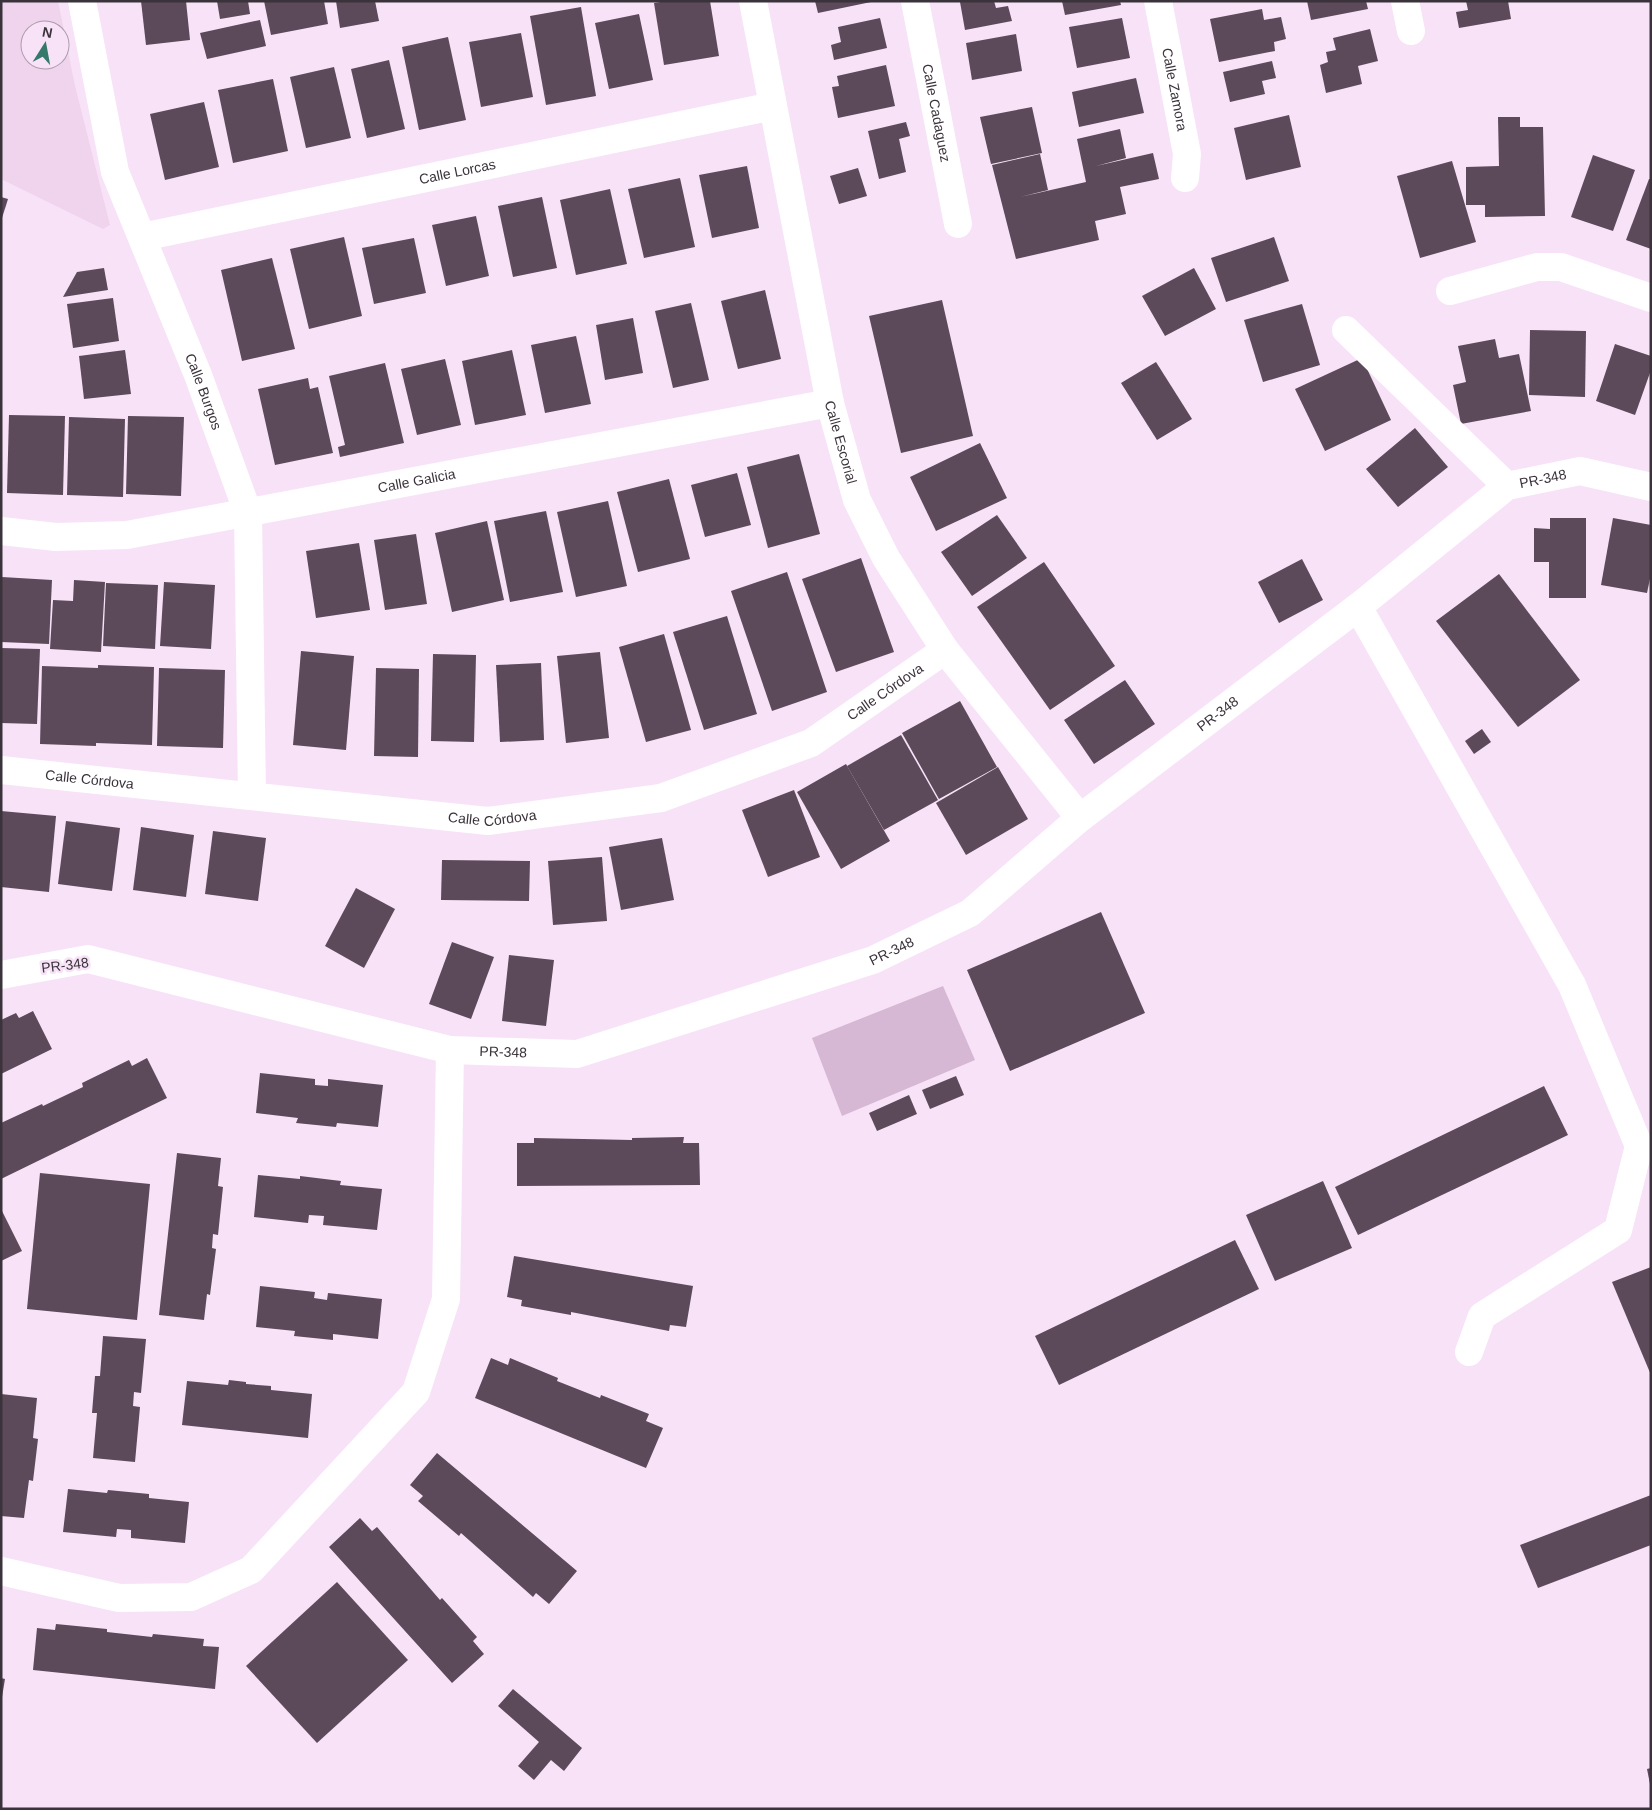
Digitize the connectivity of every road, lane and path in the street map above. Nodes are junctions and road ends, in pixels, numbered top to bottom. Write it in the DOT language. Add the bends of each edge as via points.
graph roads {
  1 [pos="82,1"];
  2 [pos="753,1"];
  3 [pos="915,1"];
  4 [pos="1158,1"];
  5 [pos="1405,1"];
  6 [pos="1411,30"];
  7 [pos="773,106"];
  8 [pos="1184,178"];
  9 [pos="958,224"];
  10 [pos="142,237"];
  11 [pos="1450,291"];
  12 [pos="1651,298"];
  13 [pos="1346,330"];
  14 [pos="830,403"];
  15 [pos="1507,486"];
  16 [pos="1651,487"];
  17 [pos="248,513"];
  18 [pos="1,531"];
  19 [pos="1358,607"];
  20 [pos="945,650"];
  21 [pos="1,770"];
  22 [pos="252,796"];
  23 [pos="1080,818"];
  24 [pos="1,975"];
  25 [pos="450,1050"];
  26 [pos="1469,1352"];
  27 [pos="1,1571"];
  1 -- 10 [label="street, Calle Burgos" via="115,172"];
  2 -- 7 [label="street, Calle Escorial"];
  3 -- 9 [label="street, Calle Cadaguez"];
  4 -- 8 [label="street, Calle Zamora" via="1187,154"];
  5 -- 6 [label="street"];
  7 -- 10 [label="street, Calle Lorcas"];
  7 -- 14 [label="street, Calle Escorial"];
  10 -- 17 [label="street, Calle Burgos" via="198,375"];
  11 -- 12 [label="street" via="1537,267 1561,268"];
  13 -- 15 [label="street"];
  14 -- 17 [label="street, Calle Galicia"];
  14 -- 20 [label="street, Calle Escorial" via="857,500 886,558"];
  15 -- 16 [label="street, PR-348 / PR-348" via="1580,471"];
  15 -- 19 [label="street, PR-348 / PR-348"];
  17 -- 18 [label="street, Calle Galicia" via="127,535 56,537"];
  17 -- 22 [label="street, Calle Burgos"];
  19 -- 23 [label="street, PR-348 / PR-348"];
  19 -- 26 [label="street" via="1572,985 1639,1146 1618,1230 1482,1316"];
  20 -- 22 [label="street, Calle Córdova" via="810,744 661,798 488,821"];
  20 -- 23 [label="street, Calle Escorial"];
  21 -- 22 [label="street, Calle Córdova"];
  23 -- 25 [label="street, PR-348 / PR-348" via="970,914 873,960 577,1054"];
  24 -- 25 [label="street, PR-348 / PR-348" via="88,959"];
  25 -- 27 [label="street" via="446,1299 416,1392 251,1570 190,1598 119,1598"];
}
